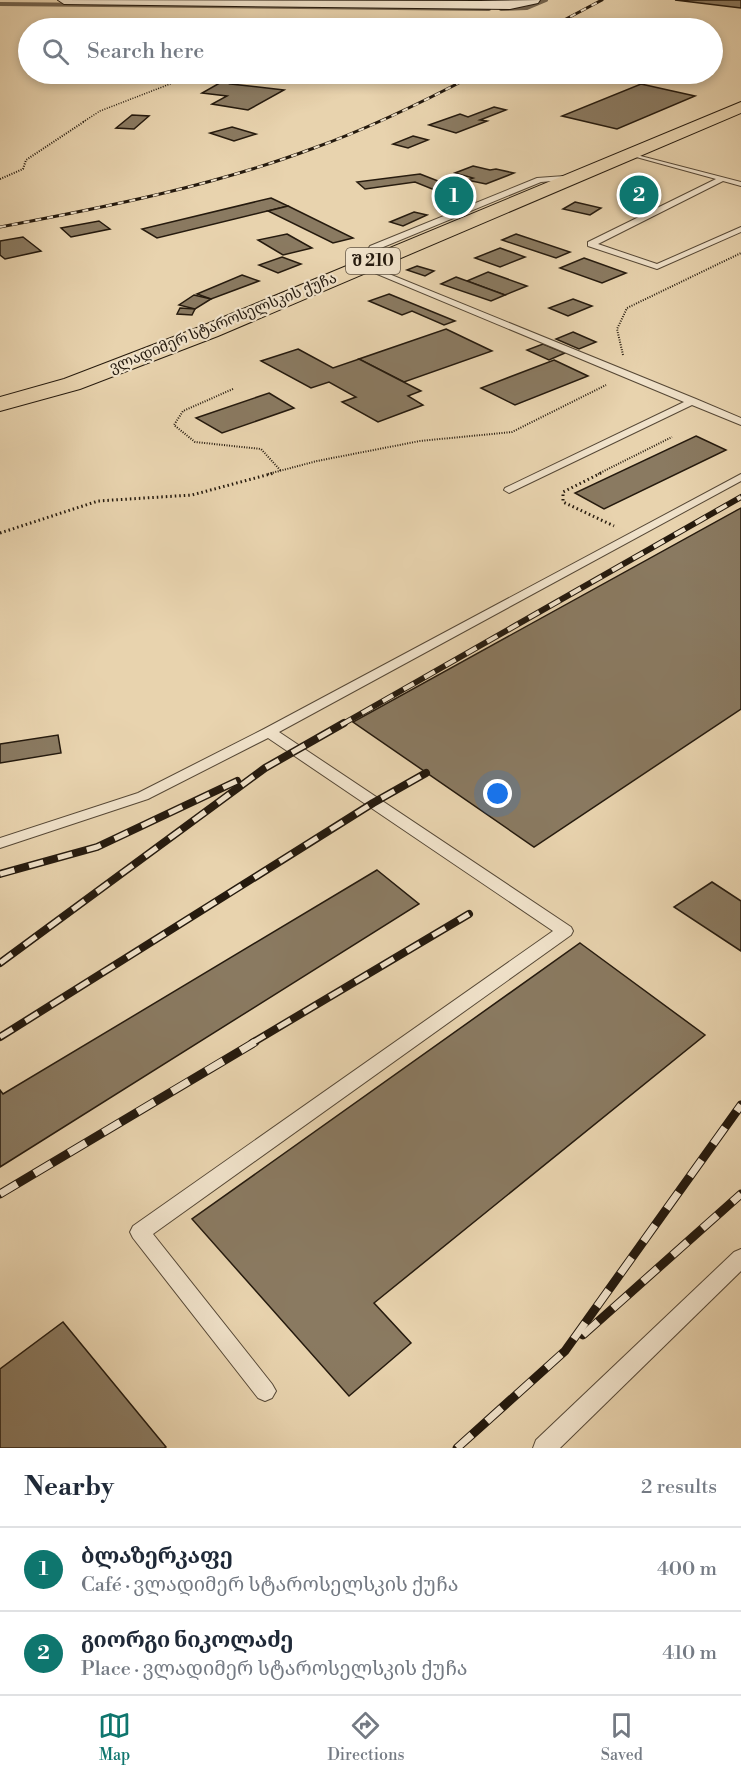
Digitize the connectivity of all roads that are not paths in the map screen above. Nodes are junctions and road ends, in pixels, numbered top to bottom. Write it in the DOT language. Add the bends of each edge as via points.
graph roads {
  1 [pos="64,0"];
  2 [pos="534,0"];
  3 [pos="741,107"];
  4 [pos="631,154"];
  5 [pos="722,179"];
  6 [pos="741,184"];
  7 [pos="497,203"];
  8 [pos="741,229"];
  9 [pos="362,266"];
  10 [pos="693,401"];
  11 [pos="0,404"];
  12 [pos="741,422"];
  13 [pos="741,477"];
  14 [pos="509,490"];
  15 [pos="269,732"];
  16 [pos="0,843"];
  17 [pos="741,1258"];
  18 [pos="265,1391"];
  19 [pos="544,1448"];
  1 -- 2 [label="street" via="480,5"];
  3 -- 4 [label="main road, ვლადიმერ სტაროსელსკის ქუჩა / შ 210"];
  4 -- 5 [label="lane"];
  4 -- 7 [label="main road, ვლადიმერ სტაროსელსკის ქუჩა / შ 210"];
  5 -- 6 [label="lane"];
  5 -- 8 [label="lane" via="591,244 657,267"];
  7 -- 9 [label="main road, ვლადიმერ სტაროსელსკის ქუჩა / შ 210"];
  7 -- 9 [label="lane" via="468,209 373,248"];
  9 -- 10 [label="lane"];
  9 -- 11 [label="main road, ვლადიმერ სტაროსელსკის ქუჩა / შ 210" via="210,331 81,380"];
  10 -- 12 [label="lane"];
  10 -- 14 [label="lane"];
  13 -- 15 [label="lane"];
  15 -- 16 [label="lane" via="143,796"];
  15 -- 18 [label="lane" via="565,931 140,1232"];
  17 -- 19 [label="lane"];
}
